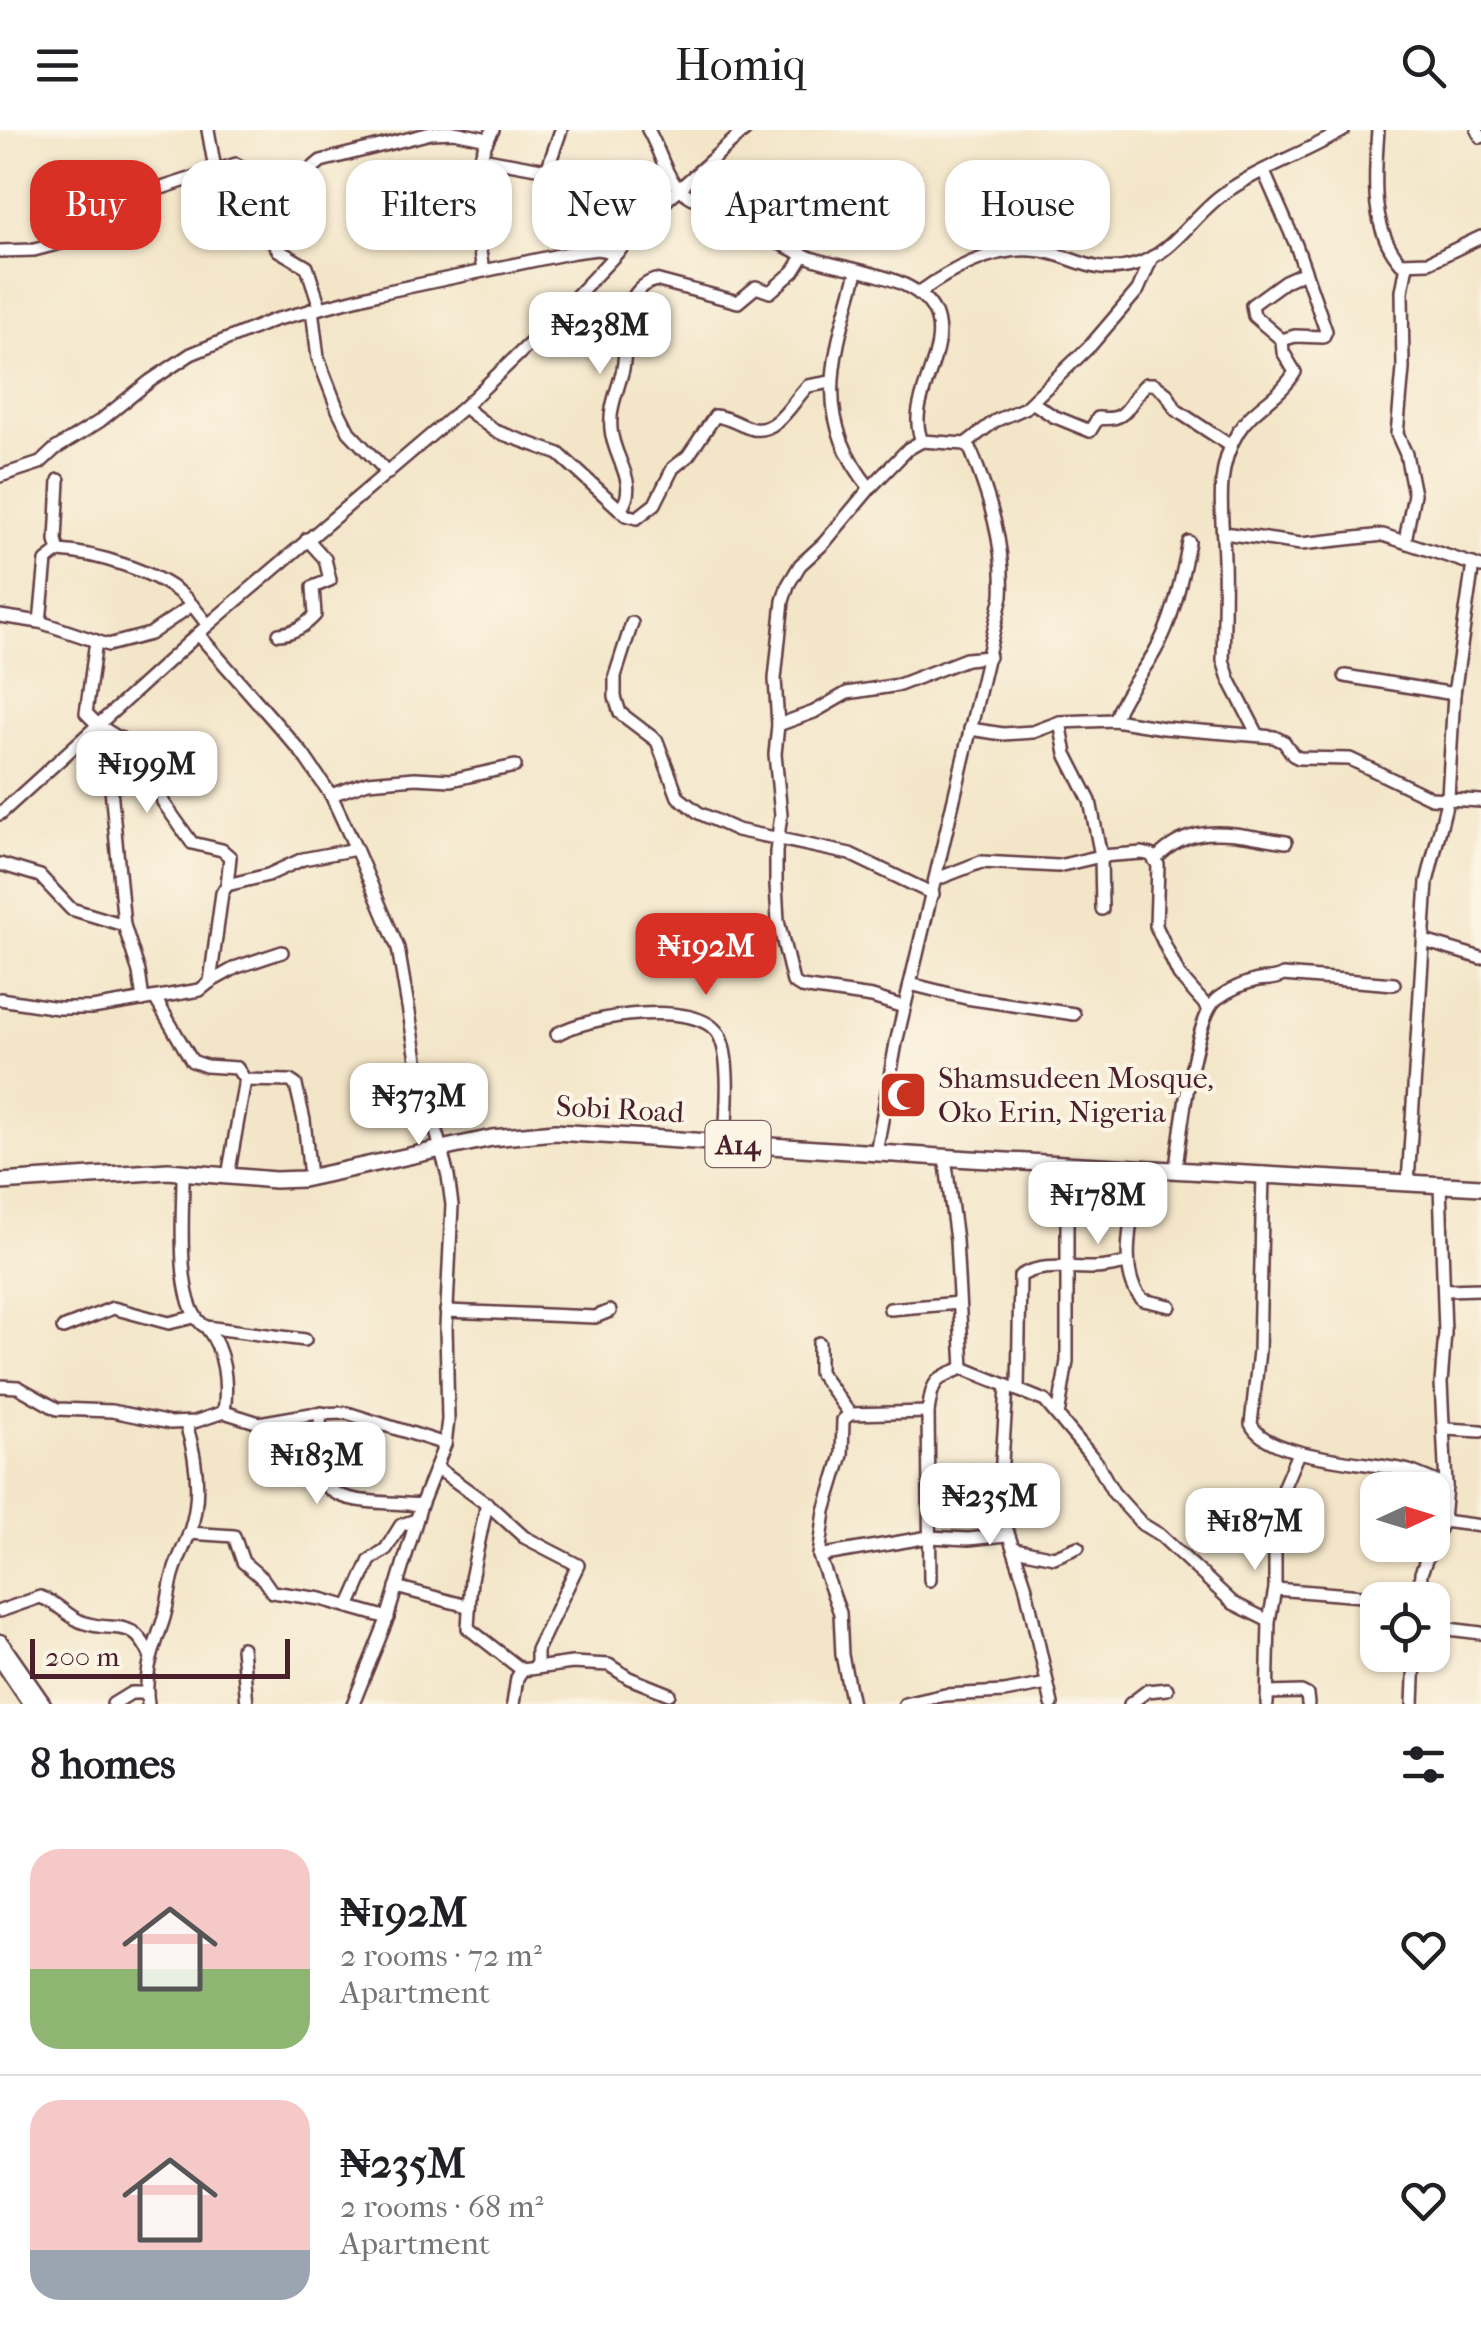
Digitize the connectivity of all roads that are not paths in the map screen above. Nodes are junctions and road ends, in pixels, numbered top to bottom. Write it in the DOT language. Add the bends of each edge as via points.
graph roads {
  1 [pos="208,130"];
  2 [pos="561,130"];
  3 [pos="648,130"];
  4 [pos="745,130"];
  5 [pos="1344,130"];
  6 [pos="1378,130"];
  7 [pos="1477,130"];
  8 [pos="491,135"];
  9 [pos="390,136"];
  10 [pos="1481,137"];
  11 [pos="481,158"];
  12 [pos="213,160"];
  13 [pos="326,160"];
  14 [pos="1264,172"];
  15 [pos="181,181"];
  16 [pos="678,189"];
  17 [pos="1481,237"];
  18 [pos="278,250"];
  19 [pos="0,252"];
  20 [pos="615,252"];
  21 [pos="804,254"];
  22 [pos="1152,257"];
  23 [pos="1407,264"];
  24 [pos="483,270"];
  25 [pos="857,272"];
  26 [pos="1305,272"];
  27 [pos="920,292"];
  28 [pos="316,308"];
  29 [pos="1282,340"];
  30 [pos="830,382"];
  31 [pos="1032,402"];
  32 [pos="464,407"];
  33 [pos="922,440"];
  34 [pos="965,444"];
  35 [pos="1231,446"];
  36 [pos="388,472"];
  37 [pos="0,476"];
  38 [pos="59,480"];
  39 [pos="870,488"];
  40 [pos="621,509"];
  41 [pos="1224,533"];
  42 [pos="306,539"];
  43 [pos="1405,541"];
  44 [pos="1189,542"];
  45 [pos="59,551"];
  46 [pos="1477,566"];
  47 [pos="192,605"];
  48 [pos="0,616"];
  49 [pos="40,622"];
  50 [pos="632,623"];
  51 [pos="203,630"];
  52 [pos="278,634"];
  53 [pos="96,641"];
  54 [pos="988,657"];
  55 [pos="1344,676"];
  56 [pos="1454,694"];
  57 [pos="1114,720"];
  58 [pos="1060,722"];
  59 [pos="98,725"];
  60 [pos="778,725"];
  61 [pos="970,730"];
  62 [pos="1257,733"];
  63 [pos="120,738"];
  64 [pos="515,766"];
  65 [pos="331,795"];
  66 [pos="1448,797"];
  67 [pos="1481,801"];
  68 [pos="0,814"];
  69 [pos="779,837"];
  70 [pos="1286,842"];
  71 [pos="356,849"];
  72 [pos="1100,856"];
  73 [pos="1156,860"];
  74 [pos="0,864"];
  75 [pos="937,879"];
  76 [pos="227,885"];
  77 [pos="933,894"];
  78 [pos="1102,909"];
  79 [pos="124,925"];
  80 [pos="1424,941"];
  81 [pos="282,952"];
  82 [pos="1481,958"];
  83 [pos="210,982"];
  84 [pos="910,984"];
  85 [pos="1394,984"];
  86 [pos="0,999"];
  87 [pos="149,999"];
  88 [pos="904,1007"];
  89 [pos="1208,1008"];
  90 [pos="1074,1014"];
  91 [pos="557,1034"];
  92 [pos="244,1080"];
  93 [pos="725,1143"];
  94 [pos="440,1150"];
  95 [pos="876,1153"];
  96 [pos="945,1157"];
  97 [pos="1071,1163"];
  98 [pos="1139,1167"];
  99 [pos="1176,1168"];
  100 [pos="183,1171"];
  101 [pos="1262,1173"];
  102 [pos="228,1176"];
  103 [pos="310,1178"];
  104 [pos="0,1182"];
  105 [pos="1408,1183"];
  106 [pos="1440,1185"];
  107 [pos="1481,1186"];
  108 [pos="1128,1263"];
  109 [pos="1069,1265"];
  110 [pos="1481,1289"];
  111 [pos="1444,1290"];
  112 [pos="960,1304"];
  113 [pos="1170,1306"];
  114 [pos="890,1309"];
  115 [pos="446,1311"];
  116 [pos="610,1312"];
  117 [pos="194,1317"];
  118 [pos="206,1327"];
  119 [pos="63,1328"];
  120 [pos="304,1340"];
  121 [pos="819,1344"];
  122 [pos="963,1368"];
  123 [pos="0,1386"];
  124 [pos="1012,1388"];
  125 [pos="224,1412"];
  126 [pos="928,1412"];
  127 [pos="322,1413"];
  128 [pos="850,1414"];
  129 [pos="1058,1416"];
  130 [pos="186,1424"];
  131 [pos="1446,1429"];
  132 [pos="1481,1431"];
  133 [pos="444,1444"];
  134 [pos="1298,1453"];
  135 [pos="436,1468"];
  136 [pos="1411,1472"];
  137 [pos="1446,1472"];
  138 [pos="487,1503"];
  139 [pos="421,1505"];
  140 [pos="416,1520"];
  141 [pos="1450,1521"];
  142 [pos="1481,1526"];
  143 [pos="190,1533"];
  144 [pos="1006,1535"];
  145 [pos="929,1537"];
  146 [pos="1078,1548"];
  147 [pos="1015,1549"];
  148 [pos="819,1556"];
  149 [pos="930,1580"];
  150 [pos="396,1587"];
  151 [pos="1275,1590"];
  152 [pos="1360,1596"];
  153 [pos="467,1606"];
  154 [pos="350,1607"];
  155 [pos="0,1611"];
  156 [pos="388,1618"];
  157 [pos="1269,1621"];
  158 [pos="1450,1629"];
  159 [pos="1481,1633"];
  160 [pos="0,1642"];
  161 [pos="242,1648"];
  162 [pos="151,1657"];
  163 [pos="0,1658"];
  164 [pos="537,1667"];
  165 [pos="522,1670"];
  166 [pos="1414,1672"];
  167 [pos="1048,1684"];
  168 [pos="1167,1689"];
  169 [pos="669,1694"];
  170 [pos="147,1698"];
  171 [pos="1267,1699"];
  172 [pos="30,1704"];
  173 [pos="43,1704"];
  174 [pos="112,1704"];
  175 [pos="247,1704"];
  176 [pos="354,1704"];
  177 [pos="512,1704"];
  178 [pos="852,1704"];
  179 [pos="904,1704"];
  180 [pos="1052,1704"];
  181 [pos="1130,1704"];
  182 [pos="1308,1704"];
  183 [pos="1413,1704"];
  1 -- 12 [label="street"];
  2 -- 11 [label="street" via="547,170"];
  3 -- 16 [label="street"];
  4 -- 16 [label="street"];
  5 -- 14 [label="street"];
  6 -- 23 [label="street" via="1380,220 1395,256"];
  7 -- 10 [label="street"];
  8 -- 9 [label="street"];
  8 -- 11 [label="street"];
  9 -- 13 [label="street"];
  11 -- 24 [label="street" via="474,211"];
  14 -- 22 [label="street" via="1223,194"];
  14 -- 26 [label="street"];
  15 -- 19 [label="street" via="112,204 61,242"];
  16 -- 20 [label="street"];
  16 -- 21 [label="street"];
  17 -- 23 [label="street" via="1429,262"];
  18 -- 28 [label="street" via="306,268"];
  20 -- 24 [label="street" via="574,252"];
  20 -- 32 [label="street"];
  21 -- 25 [label="street"];
  21 -- 40 [label="street" via="778,289 756,286 738,302 655,280 636,295 611,410 612,442 630,485"];
  22 -- 27 [label="street" via="1099,270 1020,250 958,267"];
  22 -- 31 [label="street" via="1119,316"];
  23 -- 43 [label="street" via="1397,434 1414,494"];
  24 -- 28 [label="street"];
  25 -- 27 [label="street"];
  25 -- 30 [label="street"];
  26 -- 29 [label="street" via="1326,334"];
  26 -- 29 [label="street" via="1252,304 1254,316"];
  27 -- 33 [label="street" via="937,330 918,420"];
  28 -- 36 [label="street" via="318,358 338,410 349,432"];
  28 -- 37 [label="street" via="191,354 40,462"];
  29 -- 35 [label="street" via="1293,376 1251,412"];
  30 -- 39 [label="street" via="836,430"];
  30 -- 40 [label="street" via="808,386 767,427 715,416 672,468 655,504 637,518"];
  31 -- 34 [label="street"];
  31 -- 35 [label="street" via="1090,431 1098,418 1120,417 1146,384 1154,384 1176,410"];
  32 -- 36 [label="street"];
  32 -- 40 [label="street" via="496,431 559,454"];
  33 -- 34 [label="street"];
  33 -- 39 [label="street"];
  34 -- 54 [label="street" via="998,528 1004,564"];
  35 -- 41 [label="street" via="1219,496"];
  36 -- 42 [label="street"];
  38 -- 45 [label="street"];
  39 -- 60 [label="street" via="788,585 776,650"];
  41 -- 43 [label="street" via="1301,544 1372,534"];
  41 -- 62 [label="street" via="1224,660"];
  42 -- 51 [label="street"];
  42 -- 52 [label="street" via="325,559 330,580 313,587 315,615 291,633"];
  43 -- 46 [label="street"];
  44 -- 57 [label="street" via="1173,610"];
  45 -- 47 [label="street" via="138,571"];
  45 -- 49 [label="street" via="44,572"];
  46 -- 56 [label="street"];
  47 -- 51 [label="street"];
  47 -- 53 [label="street" via="150,634"];
  48 -- 49 [label="street"];
  49 -- 53 [label="street"];
  50 -- 69 [label="street" via="615,676 620,714 656,741 678,797 688,805 737,830"];
  51 -- 59 [label="street"];
  51 -- 65 [label="street"];
  53 -- 59 [label="street" via="86,713"];
  54 -- 60 [label="street" via="899,685 847,693"];
  54 -- 61 [label="street"];
  55 -- 56 [label="street"];
  56 -- 66 [label="street"];
  57 -- 58 [label="street"];
  57 -- 62 [label="street"];
  58 -- 61 [label="street" via="1033,732"];
  58 -- 72 [label="street" via="1066,754 1090,800"];
  59 -- 63 [label="street"];
  59 -- 68 [label="street"];
  60 -- 69 [label="street"];
  61 -- 75 [label="street"];
  62 -- 66 [label="street" via="1280,738 1299,758 1350,759 1431,798"];
  63 -- 76 [label="street" via="156,770 163,802 190,841 230,857"];
  63 -- 79 [label="street" via="110,778"];
  64 -- 65 [label="street" via="451,780 368,782"];
  65 -- 71 [label="street"];
  66 -- 67 [label="street"];
  66 -- 80 [label="street" via="1426,882"];
  69 -- 77 [label="street" via="850,854"];
  69 -- 88 [label="street" via="778,921 794,982"];
  70 -- 73 [label="street" via="1208,832 1174,841"];
  71 -- 76 [label="street"];
  71 -- 94 [label="street" via="398,948"];
  72 -- 73 [label="street" via="1142,853"];
  72 -- 75 [label="street" via="1058,866 981,862"];
  72 -- 78 [label="street"];
  73 -- 89 [label="street" via="1156,926 1179,975"];
  74 -- 79 [label="street" via="40,876 71,909"];
  75 -- 77 [label="street"];
  76 -- 83 [label="street"];
  77 -- 84 [label="street"];
  79 -- 87 [label="street"];
  80 -- 82 [label="street"];
  80 -- 105 [label="street"];
  81 -- 83 [label="street"];
  83 -- 87 [label="street" via="190,994"];
  84 -- 88 [label="street"];
  84 -- 90 [label="street"];
  85 -- 89 [label="street" via="1283,975 1238,988"];
  86 -- 87 [label="street" via="75,1009"];
  87 -- 92 [label="street" via="192,1061 237,1068"];
  88 -- 95 [label="street"];
  89 -- 99 [label="street"];
  91 -- 93 [label="street" via="585,1021 622,1016 710,1024 722,1044"];
  92 -- 102 [label="street"];
  92 -- 103 [label="street" via="296,1085"];
  93 -- 94 [label="highway, Sobi Road / A14" via="533,1132"];
  93 -- 95 [label="highway, Sobi Road / A14"];
  94 -- 103 [label="highway, Sobi Road / A14"];
  94 -- 115 [label="street" via="453,1225"];
  95 -- 96 [label="highway, Sobi Road / A14"];
  96 -- 97 [label="highway, Sobi Road / A14"];
  96 -- 112 [label="street"];
  97 -- 98 [label="highway, Sobi Road / A14"];
  97 -- 109 [label="street"];
  98 -- 99 [label="highway, Sobi Road / A14"];
  98 -- 108 [label="street"];
  99 -- 101 [label="highway, Sobi Road / A14"];
  100 -- 102 [label="highway, Sobi Road / A14"];
  100 -- 104 [label="highway, Sobi Road / A14"];
  100 -- 117 [label="street" via="181,1237"];
  101 -- 105 [label="highway, Sobi Road / A14"];
  101 -- 134 [label="street" via="1251,1424 1254,1432"];
  102 -- 103 [label="highway, Sobi Road / A14"];
  105 -- 106 [label="highway, Sobi Road / A14"];
  106 -- 107 [label="highway, Sobi Road / A14"];
  106 -- 111 [label="street"];
  108 -- 109 [label="street"];
  108 -- 113 [label="street" via="1137,1294"];
  109 -- 124 [label="street" via="1020,1276"];
  109 -- 129 [label="street" via="1068,1360"];
  110 -- 111 [label="street"];
  111 -- 131 [label="street"];
  112 -- 114 [label="street"];
  112 -- 122 [label="street"];
  115 -- 116 [label="street"];
  115 -- 133 [label="street"];
  117 -- 118 [label="street"];
  117 -- 119 [label="street" via="169,1322 114,1308"];
  118 -- 120 [label="street"];
  118 -- 125 [label="street" via="227,1382"];
  121 -- 128 [label="street" via="819,1372"];
  122 -- 124 [label="street"];
  122 -- 126 [label="street" via="940,1376"];
  123 -- 130 [label="street" via="18,1387 57,1409"];
  124 -- 129 [label="street" via="1044,1401"];
  124 -- 144 [label="street" via="999,1506"];
  125 -- 127 [label="street" via="259,1423"];
  125 -- 130 [label="street"];
  126 -- 128 [label="street"];
  126 -- 145 [label="street"];
  127 -- 133 [label="street" via="347,1413"];
  127 -- 139 [label="street" via="316,1451 318,1477 327,1489 378,1504"];
  128 -- 148 [label="street" via="843,1420 842,1456"];
  129 -- 157 [label="street" via="1130,1512 1234,1602"];
  130 -- 143 [label="street" via="198,1474"];
  131 -- 132 [label="street"];
  131 -- 137 [label="street"];
  133 -- 135 [label="street"];
  134 -- 136 [label="street"];
  134 -- 151 [label="street" via="1277,1523"];
  135 -- 138 [label="street"];
  135 -- 139 [label="street"];
  138 -- 153 [label="street"];
  138 -- 164 [label="street" via="524,1537 578,1564 537,1650"];
  139 -- 140 [label="street"];
  140 -- 150 [label="street"];
  140 -- 154 [label="street" via="401,1525 370,1560"];
  141 -- 142 [label="street"];
  143 -- 154 [label="street" via="234,1536 243,1562 276,1594"];
  143 -- 162 [label="street"];
  144 -- 145 [label="street"];
  144 -- 147 [label="street"];
  145 -- 148 [label="street"];
  145 -- 149 [label="street"];
  146 -- 147 [label="street" via="1054,1557"];
  147 -- 167 [label="street"];
  148 -- 178 [label="street" via="840,1613"];
  150 -- 153 [label="street"];
  150 -- 156 [label="street"];
  151 -- 152 [label="street"];
  151 -- 157 [label="street"];
  153 -- 165 [label="street" via="468,1628"];
  154 -- 156 [label="street"];
  155 -- 162 [label="street" via="40,1597 82,1622 140,1635"];
  156 -- 176 [label="street"];
  157 -- 171 [label="street"];
  158 -- 159 [label="street"];
  160 -- 173 [label="main road"];
  161 -- 175 [label="street"];
  162 -- 170 [label="street"];
  163 -- 172 [label="main road"];
  164 -- 165 [label="street"];
  164 -- 169 [label="street" via="609,1666"];
  165 -- 177 [label="street"];
  166 -- 183 [label="street"];
  167 -- 179 [label="street"];
  167 -- 180 [label="street"];
  168 -- 181 [label="street" via="1147,1691"];
  170 -- 174 [label="street" via="131,1693"];
  171 -- 182 [label="street" via="1302,1692"];
}
